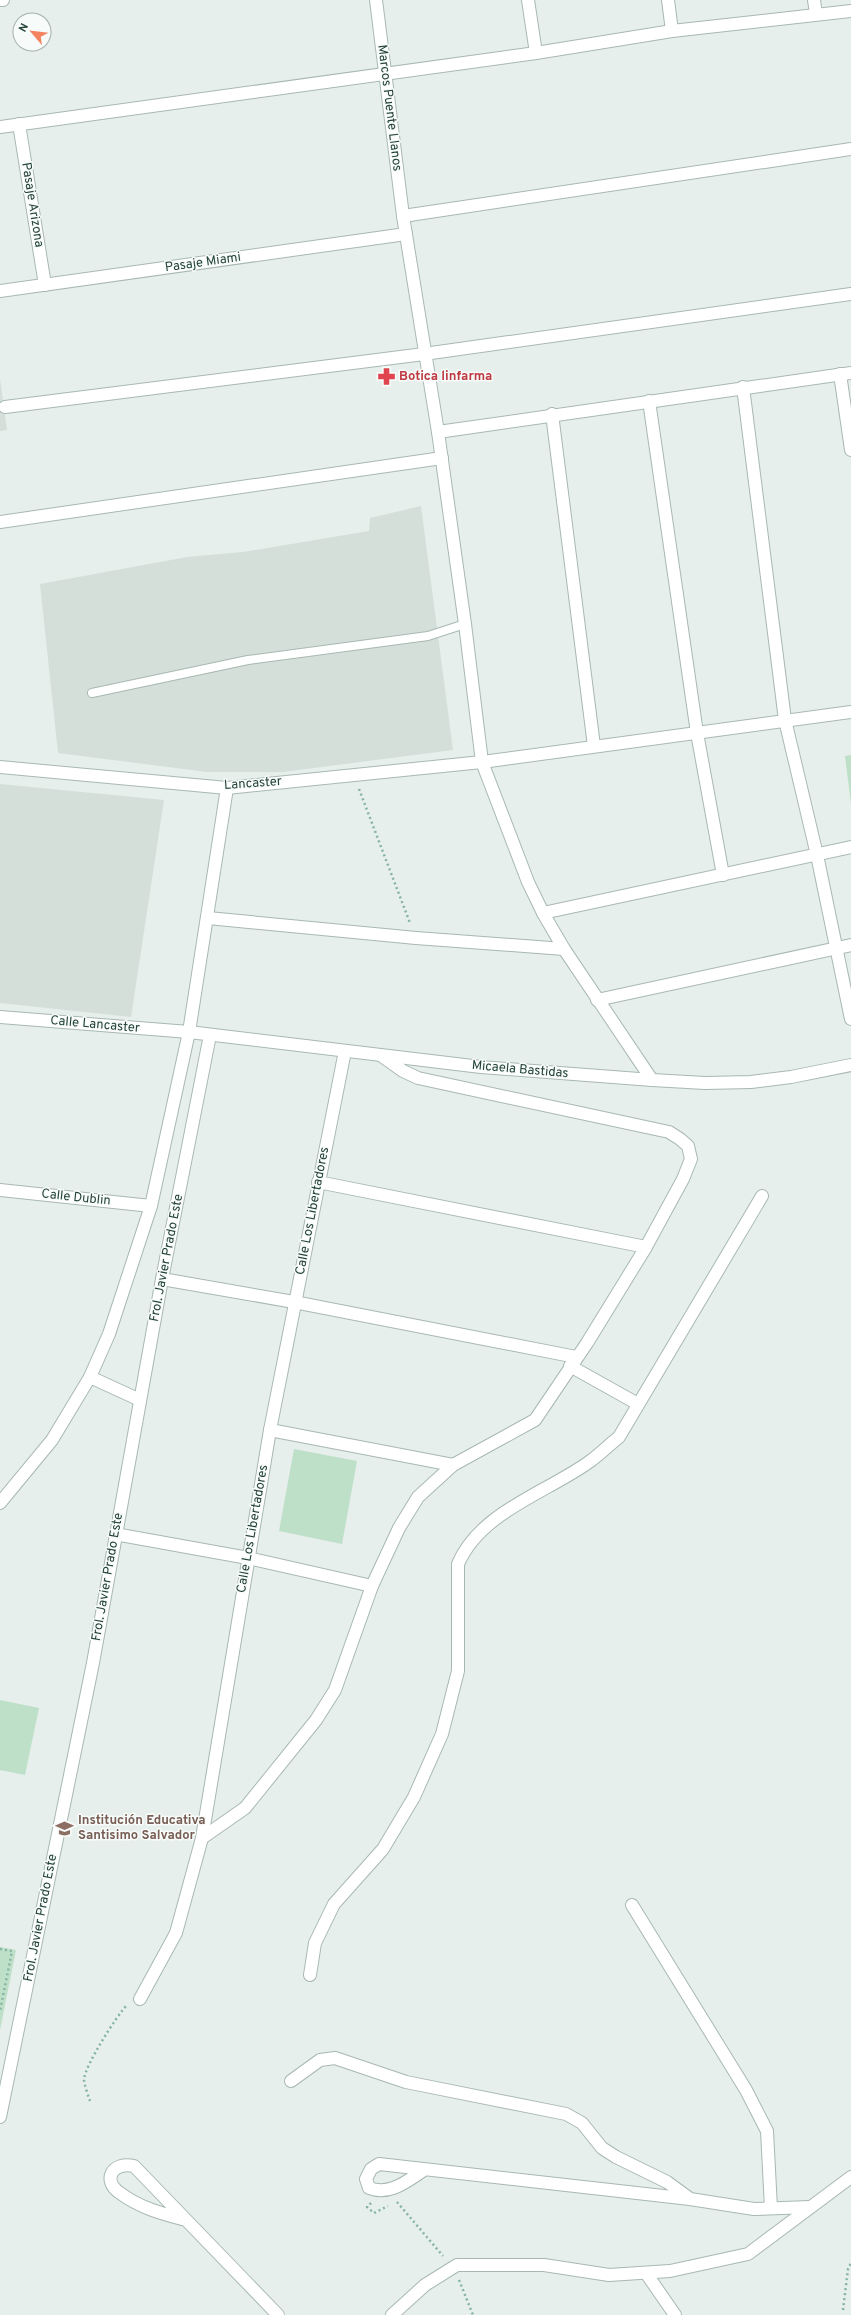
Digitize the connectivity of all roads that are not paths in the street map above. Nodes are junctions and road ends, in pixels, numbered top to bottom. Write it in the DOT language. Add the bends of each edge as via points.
graph roads {
  1 [pos="0,0"];
  2 [pos="3,0"];
  3 [pos="376,0"];
  4 [pos="528,0"];
  5 [pos="668,0"];
  6 [pos="814,0"];
  7 [pos="851,11"];
  8 [pos="816,14"];
  9 [pos="672,31"];
  10 [pos="536,53"];
  11 [pos="384,73"];
  12 [pos="19,124"];
  13 [pos="0,126"];
  14 [pos="851,149"];
  15 [pos="403,216"];
  16 [pos="406,234"];
  17 [pos="45,285"];
  18 [pos="0,291"];
  19 [pos="851,294"];
  20 [pos="424,354"];
  21 [pos="846,373"];
  22 [pos="744,387"];
  23 [pos="649,401"];
  24 [pos="5,407"];
  25 [pos="552,414"];
  26 [pos="438,432"];
  27 [pos="851,450"];
  28 [pos="442,458"];
  29 [pos="0,522"];
  30 [pos="465,624"];
  31 [pos="92,693"];
  32 [pos="851,712"];
  33 [pos="785,720"];
  34 [pos="697,733"];
  35 [pos="594,746"];
  36 [pos="482,762"];
  37 [pos="0,767"];
  38 [pos="227,788"];
  39 [pos="851,847"];
  40 [pos="817,855"];
  41 [pos="723,875"];
  42 [pos="543,913"];
  43 [pos="208,918"];
  44 [pos="851,945"];
  45 [pos="564,949"];
  46 [pos="836,949"];
  47 [pos="597,1000"];
  48 [pos="0,1017"];
  49 [pos="851,1019"];
  50 [pos="189,1032"];
  51 [pos="210,1035"];
  52 [pos="345,1051"];
  53 [pos="382,1056"];
  54 [pos="851,1065"];
  55 [pos="652,1080"];
  56 [pos="318,1182"];
  57 [pos="0,1190"];
  58 [pos="762,1196"];
  59 [pos="151,1206"];
  60 [pos="646,1247"];
  61 [pos="162,1279"];
  62 [pos="294,1302"];
  63 [pos="573,1362"];
  64 [pos="90,1377"];
  65 [pos="140,1400"];
  66 [pos="638,1404"];
  67 [pos="270,1430"];
  68 [pos="453,1465"];
  69 [pos="0,1502"];
  70 [pos="115,1534"];
  71 [pos="248,1558"];
  72 [pos="372,1586"];
  73 [pos="202,1838"];
  74 [pos="632,1905"];
  75 [pos="310,1975"];
  76 [pos="140,1999"];
  77 [pos="291,2081"];
  78 [pos="0,2117"];
  79 [pos="424,2170"];
  80 [pos="851,2177"];
  81 [pos="690,2199"];
  82 [pos="810,2207"];
  83 [pos="771,2208"];
  84 [pos="186,2220"];
  85 [pos="646,2273"];
  86 [pos="278,2315"];
  87 [pos="392,2315"];
  88 [pos="675,2315"];
  1 -- 2 [label="street"];
  3 -- 11 [label="street, Marcos Puente Llanos"];
  4 -- 10 [label="street"];
  5 -- 9 [label="street"];
  6 -- 8 [label="street"];
  7 -- 8 [label="street"];
  8 -- 9 [label="street"];
  9 -- 10 [label="street"];
  10 -- 11 [label="street"];
  11 -- 12 [label="street"];
  11 -- 15 [label="street, Marcos Puente Llanos"];
  12 -- 13 [label="street"];
  12 -- 17 [label="street, Pasaje Arizona"];
  14 -- 15 [label="street"];
  15 -- 16 [label="street, Marcos Puente Llanos"];
  16 -- 17 [label="street, Pasaje Miami"];
  16 -- 20 [label="street, Marcos Puente Llanos"];
  17 -- 18 [label="street, Pasaje Miami"];
  19 -- 20 [label="street"];
  20 -- 24 [label="street"];
  20 -- 26 [label="street, Marcos Puente Llanos"];
  21 -- 22 [label="street"];
  21 -- 27 [label="street"];
  22 -- 23 [label="street"];
  22 -- 33 [label="street"];
  23 -- 25 [label="street"];
  23 -- 34 [label="street"];
  25 -- 26 [label="street"];
  25 -- 35 [label="street"];
  26 -- 28 [label="street, Marcos Puente Llanos"];
  28 -- 29 [label="street"];
  28 -- 30 [label="street, Marcos Puente Llanos"];
  30 -- 31 [label="lane" via="428,636 248,660"];
  30 -- 36 [label="street, Marcos Puente Llanos"];
  32 -- 33 [label="street, Lancaster"];
  33 -- 34 [label="street, Lancaster"];
  33 -- 40 [label="street"];
  34 -- 35 [label="street, Lancaster"];
  34 -- 41 [label="street"];
  35 -- 36 [label="street, Lancaster"];
  36 -- 38 [label="street, Lancaster"];
  36 -- 42 [label="street, Marcos Puente Llanos" via="528,882"];
  37 -- 38 [label="street, Lancaster"];
  38 -- 43 [label="street"];
  39 -- 40 [label="street"];
  40 -- 41 [label="street"];
  40 -- 46 [label="street"];
  41 -- 42 [label="street"];
  42 -- 45 [label="street, Marcos Puente Llanos"];
  43 -- 45 [label="street"];
  43 -- 50 [label="street"];
  44 -- 46 [label="street"];
  45 -- 47 [label="street, Marcos Puente Llanos"];
  46 -- 47 [label="street"];
  46 -- 49 [label="street"];
  47 -- 55 [label="street, Marcos Puente Llanos"];
  48 -- 50 [label="street, Calle Lancaster"];
  50 -- 51 [label="street, Micaela Bastidas"];
  50 -- 59 [label="street"];
  51 -- 52 [label="street, Micaela Bastidas"];
  51 -- 61 [label="street, Frol. Javier Prado Este"];
  52 -- 53 [label="street, Micaela Bastidas"];
  52 -- 56 [label="street, Calle Los Libertadores"];
  53 -- 55 [label="street, Micaela Bastidas" via="481,1067"];
  53 -- 60 [label="street" via="418,1078 669,1132 680,1139 688,1146 691,1159"];
  54 -- 55 [label="street, Micaela Bastidas" via="751,1082"];
  56 -- 60 [label="street"];
  56 -- 62 [label="street, Calle Los Libertadores"];
  57 -- 59 [label="street, Calle Dublin"];
  58 -- 66 [label="street"];
  59 -- 64 [label="street" via="109,1334"];
  60 -- 63 [label="street"];
  61 -- 62 [label="street"];
  61 -- 65 [label="street, Frol. Javier Prado Este"];
  62 -- 63 [label="street"];
  62 -- 67 [label="street, Calle Los Libertadores"];
  63 -- 66 [label="street"];
  63 -- 68 [label="street" via="536,1420"];
  64 -- 65 [label="street"];
  64 -- 69 [label="street" via="52,1440"];
  65 -- 70 [label="street, Frol. Javier Prado Este"];
  66 -- 75 [label="street" via="619,1436 588,1463 527,1497 472,1538 464,1551 458,1564 458,1671 442,1734 414,1797 383,1849 334,1904 315,1943"];
  67 -- 68 [label="street"];
  67 -- 71 [label="street, Calle Los Libertadores"];
  68 -- 72 [label="street" via="418,1497 399,1528"];
  70 -- 71 [label="street"];
  70 -- 78 [label="street, Frol. Javier Prado Este" via="93,1663"];
  71 -- 72 [label="street"];
  71 -- 73 [label="street, Calle Los Libertadores"];
  72 -- 73 [label="street" via="335,1690 316,1720 245,1808"];
  73 -- 76 [label="street, Calle Los Libertadores" via="176,1933"];
  74 -- 83 [label="street" via="746,2090 767,2131"];
  77 -- 81 [label="street" via="320,2060 335,2058 406,2082 566,2114 582,2123 602,2148 667,2182"];
  79 -- 79 [label="street" via="379,2164 371,2169 366,2179 369,2188 379,2192 397,2188"];
  79 -- 81 [label="street"];
  80 -- 82 [label="street"];
  81 -- 83 [label="street" via="754,2209"];
  82 -- 83 [label="street"];
  82 -- 85 [label="street" via="748,2254 670,2271"];
  84 -- 84 [label="street" via="134,2166 125,2164 116,2167 110,2178 112,2186 119,2193 155,2212"];
  84 -- 86 [label="street"];
  85 -- 87 [label="street" via="609,2275 544,2265 457,2265 425,2285"];
  85 -- 88 [label="street"];
}
